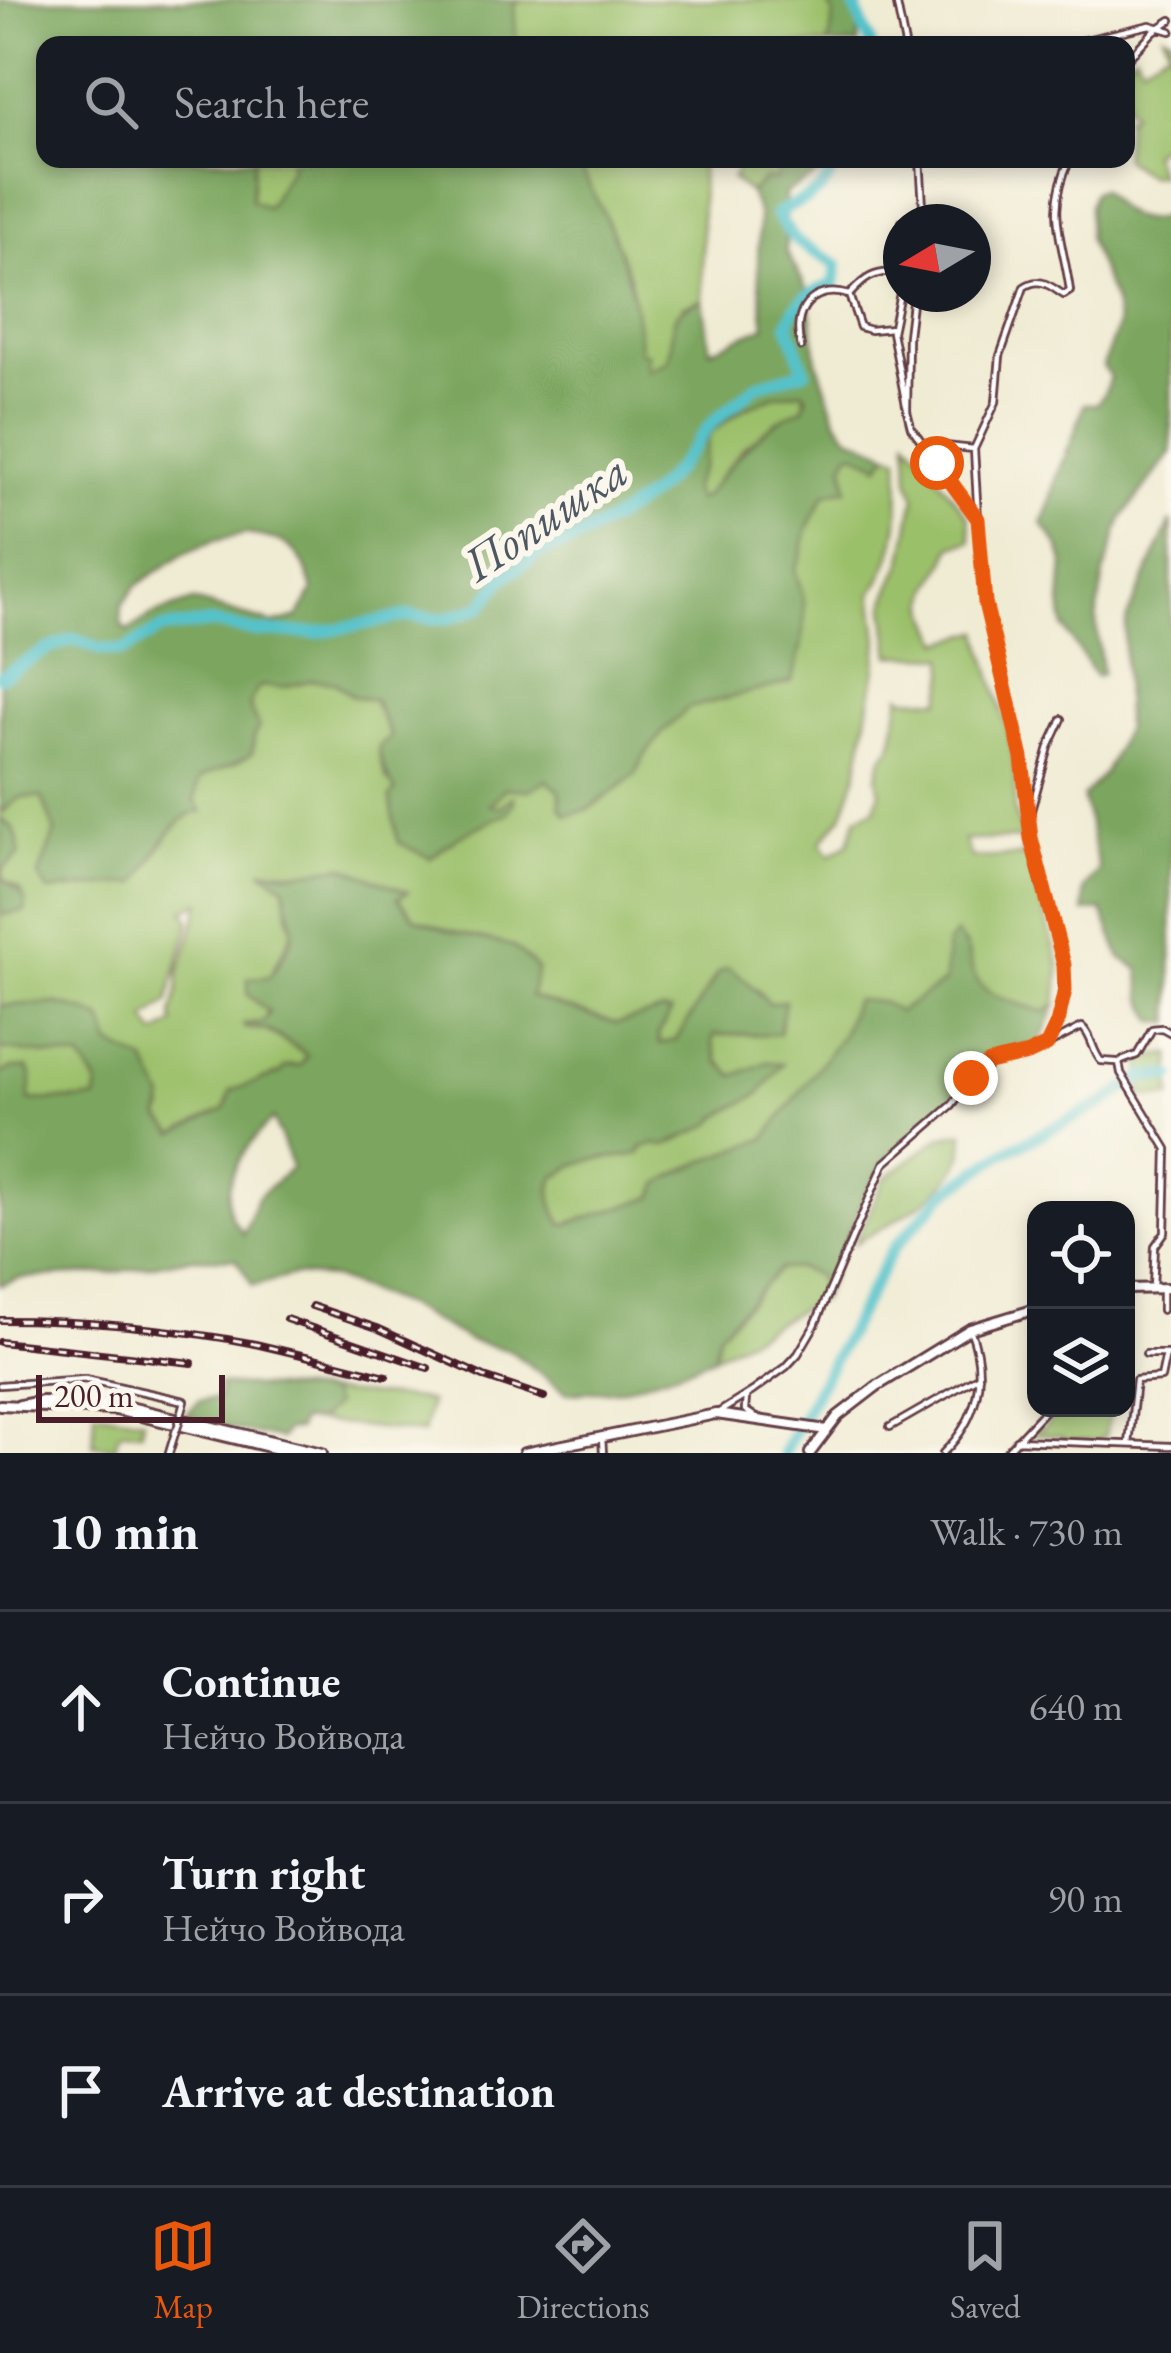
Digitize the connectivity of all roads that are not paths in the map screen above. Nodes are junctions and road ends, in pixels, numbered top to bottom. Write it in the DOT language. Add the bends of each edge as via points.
graph roads {
  1 [pos="896,0"];
  2 [pos="1171,20"];
  3 [pos="1161,27"];
  4 [pos="1171,32"];
  5 [pos="903,36"];
  6 [pos="1100,36"];
  7 [pos="1135,51"];
  8 [pos="921,168"];
  9 [pos="1067,168"];
  10 [pos="924,204"];
  11 [pos="883,272"];
  12 [pos="849,295"];
  13 [pos="895,312"];
  14 [pos="911,312"];
  15 [pos="892,328"];
  16 [pos="801,347"];
  17 [pos="908,411"];
  18 [pos="974,449"];
  19 [pos="926,450"];
  20 [pos="978,519"];
  21 [pos="1062,719"];
  22 [pos="1028,820"];
  23 [pos="1171,1033"];
  24 [pos="1047,1045"];
  25 [pos="1119,1062"];
  26 [pos="1168,1185"];
  27 [pos="1162,1288"];
  28 [pos="1162,1310"];
  29 [pos="1027,1313"];
  30 [pos="970,1330"];
  31 [pos="1146,1354"];
  32 [pos="1168,1354"];
  33 [pos="980,1376"];
  34 [pos="0,1385"];
  35 [pos="751,1393"];
  36 [pos="0,1405"];
  37 [pos="20,1405"];
  38 [pos="716,1414"];
  39 [pos="1038,1417"];
  40 [pos="775,1422"];
  41 [pos="890,1427"];
  42 [pos="827,1430"];
  43 [pos="602,1438"];
  44 [pos="1016,1440"];
  45 [pos="1129,1444"];
  46 [pos="1171,1446"];
  47 [pos="169,1453"];
  48 [pos="294,1453"];
  49 [pos="322,1453"];
  50 [pos="524,1453"];
  51 [pos="603,1453"];
  52 [pos="810,1453"];
  53 [pos="943,1453"];
  54 [pos="1005,1453"];
  1 -- 5 [label="street"];
  2 -- 3 [label="street"];
  3 -- 4 [label="street"];
  3 -- 6 [label="street"];
  3 -- 7 [label="street"];
  8 -- 10 [label="street"];
  9 -- 18 [label="street" via="1056,200 1070,291 1040,281 1024,287 1000,356 996,402"];
  11 -- 12 [label="street"];
  12 -- 15 [label="street" via="860,327"];
  12 -- 16 [label="street" via="831,293 803,306"];
  13 -- 15 [label="street"];
  14 -- 17 [label="street"];
  15 -- 17 [label="street"];
  17 -- 19 [label="street"];
  18 -- 19 [label="street"];
  18 -- 20 [label="street"];
  19 -- 20 [label="street"];
  20 -- 22 [label="street" via="985,603 1022,758"];
  21 -- 22 [label="street"];
  22 -- 24 [label="street" via="1064,965 1063,1008"];
  23 -- 25 [label="street" via="1152,1029 1137,1055"];
  24 -- 25 [label="street" via="1082,1027 1101,1061"];
  24 -- 35 [label="street" via="980,1068 952,1105 884,1164 798,1354"];
  25 -- 26 [label="street" via="1165,1142"];
  26 -- 27 [label="street" via="1165,1232 1155,1246"];
  27 -- 28 [label="street"];
  29 -- 30 [label="street"];
  30 -- 33 [label="street"];
  30 -- 42 [label="street" via="866,1393"];
  31 -- 32 [label="street"];
  32 -- 45 [label="street" via="1161,1378 1136,1380"];
  33 -- 41 [label="street"];
  33 -- 53 [label="street" via="969,1420"];
  34 -- 47 [label="street, bridge" via="85,1379 185,1401"];
  35 -- 38 [label="street"];
  35 -- 40 [label="street" via="745,1410"];
  36 -- 37 [label="street"];
  37 -- 48 [label="street" via="116,1410"];
  37 -- 49 [label="street" via="117,1404"];
  38 -- 40 [label="street"];
  38 -- 43 [label="street"];
  39 -- 44 [label="street"];
  40 -- 42 [label="street"];
  42 -- 52 [label="street"];
  43 -- 50 [label="street"];
  43 -- 51 [label="street"];
  44 -- 45 [label="street"];
  44 -- 54 [label="street"];
  45 -- 46 [label="street"];
}
